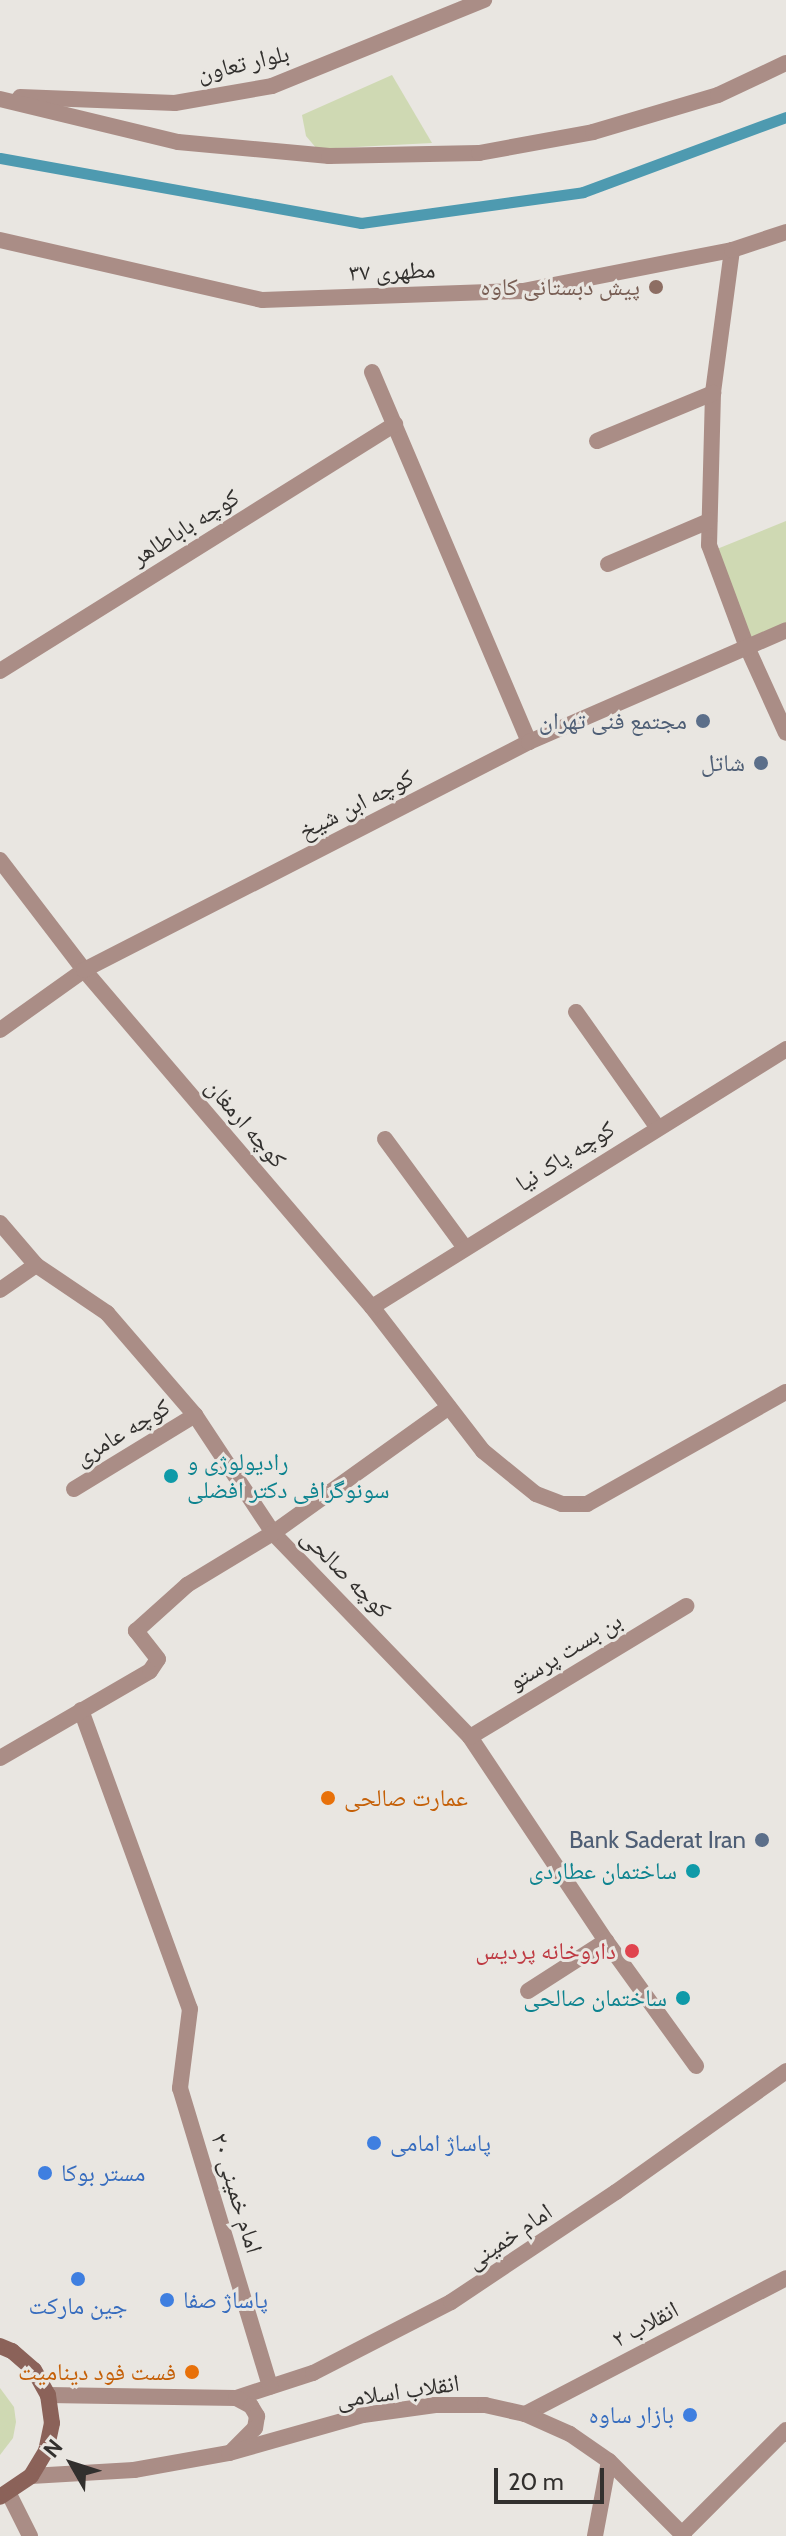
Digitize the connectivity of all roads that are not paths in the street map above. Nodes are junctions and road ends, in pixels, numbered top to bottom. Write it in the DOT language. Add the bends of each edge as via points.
graph roads {
  1 [pos="484,0"];
  2 [pos="786,63"];
  3 [pos="0,98"];
  4 [pos="786,232"];
  5 [pos="0,240"];
  6 [pos="732,250"];
  7 [pos="372,372"];
  8 [pos="713,393"];
  9 [pos="395,424"];
  10 [pos="597,441"];
  11 [pos="709,521"];
  12 [pos="608,564"];
  13 [pos="786,630"];
  14 [pos="747,647"];
  15 [pos="0,671"];
  16 [pos="786,733"];
  17 [pos="529,742"];
  18 [pos="0,860"];
  19 [pos="84,970"];
  20 [pos="576,1012"];
  21 [pos="0,1030"];
  22 [pos="786,1049"];
  23 [pos="657,1127"];
  24 [pos="385,1139"];
  25 [pos="0,1223"];
  26 [pos="465,1248"];
  27 [pos="36,1265"];
  28 [pos="0,1290"];
  29 [pos="372,1307"];
  30 [pos="786,1392"];
  31 [pos="452,1412"];
  32 [pos="195,1415"];
  33 [pos="74,1489"];
  34 [pos="273,1533"];
  35 [pos="686,1606"];
  36 [pos="81,1710"];
  37 [pos="470,1737"];
  38 [pos="0,1758"];
  39 [pos="606,1941"];
  40 [pos="528,1991"];
  41 [pos="696,2066"];
  42 [pos="786,2071"];
  43 [pos="786,2278"];
  44 [pos="0,2346"];
  45 [pos="270,2387"];
  46 [pos="48,2395"];
  47 [pos="236,2398"];
  48 [pos="525,2414"];
  49 [pos="786,2430"];
  50 [pos="229,2453"];
  51 [pos="609,2461"];
  52 [pos="31,2476"];
  53 [pos="4,2495"];
  54 [pos="683,2535"];
  55 [pos="30,2536"];
  56 [pos="595,2536"];
  1 -- 3 [label="street, بلوار تعاون" via="272,86 175,103"];
  2 -- 3 [label="street" via="718,95 621,124 479,153 329,156 178,142"];
  4 -- 6 [label="street, مطهری ۳۷"];
  5 -- 6 [label="street, مطهری ۳۷" via="262,300 523,291"];
  6 -- 8 [label="street"];
  7 -- 9 [label="street"];
  8 -- 10 [label="street"];
  8 -- 11 [label="street"];
  9 -- 15 [label="street, کوچه باباطاهر"];
  9 -- 17 [label="street"];
  11 -- 12 [label="street"];
  11 -- 14 [label="street" via="709,545"];
  13 -- 14 [label="street, کوچه ابن شیخ"];
  14 -- 16 [label="street"];
  14 -- 17 [label="street, کوچه ابن شیخ"];
  17 -- 19 [label="street, کوچه ابن شیخ"];
  18 -- 19 [label="street, کوچه ارمغان"];
  19 -- 21 [label="street, کوچه ابن شیخ"];
  19 -- 29 [label="street, کوچه ارمغان"];
  20 -- 23 [label="street"];
  22 -- 23 [label="street, کوچه پاک نیا"];
  23 -- 26 [label="street, کوچه پاک نیا"];
  24 -- 26 [label="street"];
  25 -- 27 [label="street, کوچه صالحی"];
  26 -- 29 [label="street, کوچه پاک نیا"];
  27 -- 28 [label="street"];
  27 -- 32 [label="street, کوچه صالحی" via="107,1313"];
  29 -- 31 [label="street, کوچه ارمغان"];
  30 -- 31 [label="street, کوچه ارمغان" via="587,1504 562,1504 536,1494 483,1451"];
  31 -- 34 [label="street"];
  32 -- 33 [label="street, کوچه عامری"];
  32 -- 34 [label="street, کوچه صالحی"];
  34 -- 36 [label="street" via="187,1585 136,1631 158,1659 150,1671"];
  34 -- 37 [label="street, کوچه صالحی"];
  35 -- 37 [label="street, بن بست پرستو"];
  36 -- 38 [label="street"];
  36 -- 45 [label="street, امام خمینی ۲۰" via="190,2009 180,2088"];
  37 -- 39 [label="street, کوچه صالحی"];
  39 -- 40 [label="street"];
  39 -- 41 [label="street, کوچه صالحی"];
  42 -- 45 [label="street, امام خمینی" via="451,2302 341,2360"];
  43 -- 48 [label="street, انقلاب ۲"];
  44 -- 46 [label="main road" via="34,2370"];
  45 -- 47 [label="street, امام خمینی"];
  46 -- 47 [label="street, امام خمینی"];
  46 -- 52 [label="main road" via="52,2423 46,2451"];
  47 -- 50 [label="street" via="257,2416 246,2440"];
  48 -- 50 [label="street, انقلاب اسلامی" via="435,2405 363,2415"];
  48 -- 51 [label="street, انقلاب اسلامی" via="570,2434"];
  49 -- 54 [label="street"];
  50 -- 52 [label="street, انقلاب اسلامی" via="134,2470"];
  51 -- 54 [label="street, انقلاب اسلامی"];
  51 -- 56 [label="street"];
  52 -- 53 [label="main road"];
  53 -- 55 [label="street"];
}
